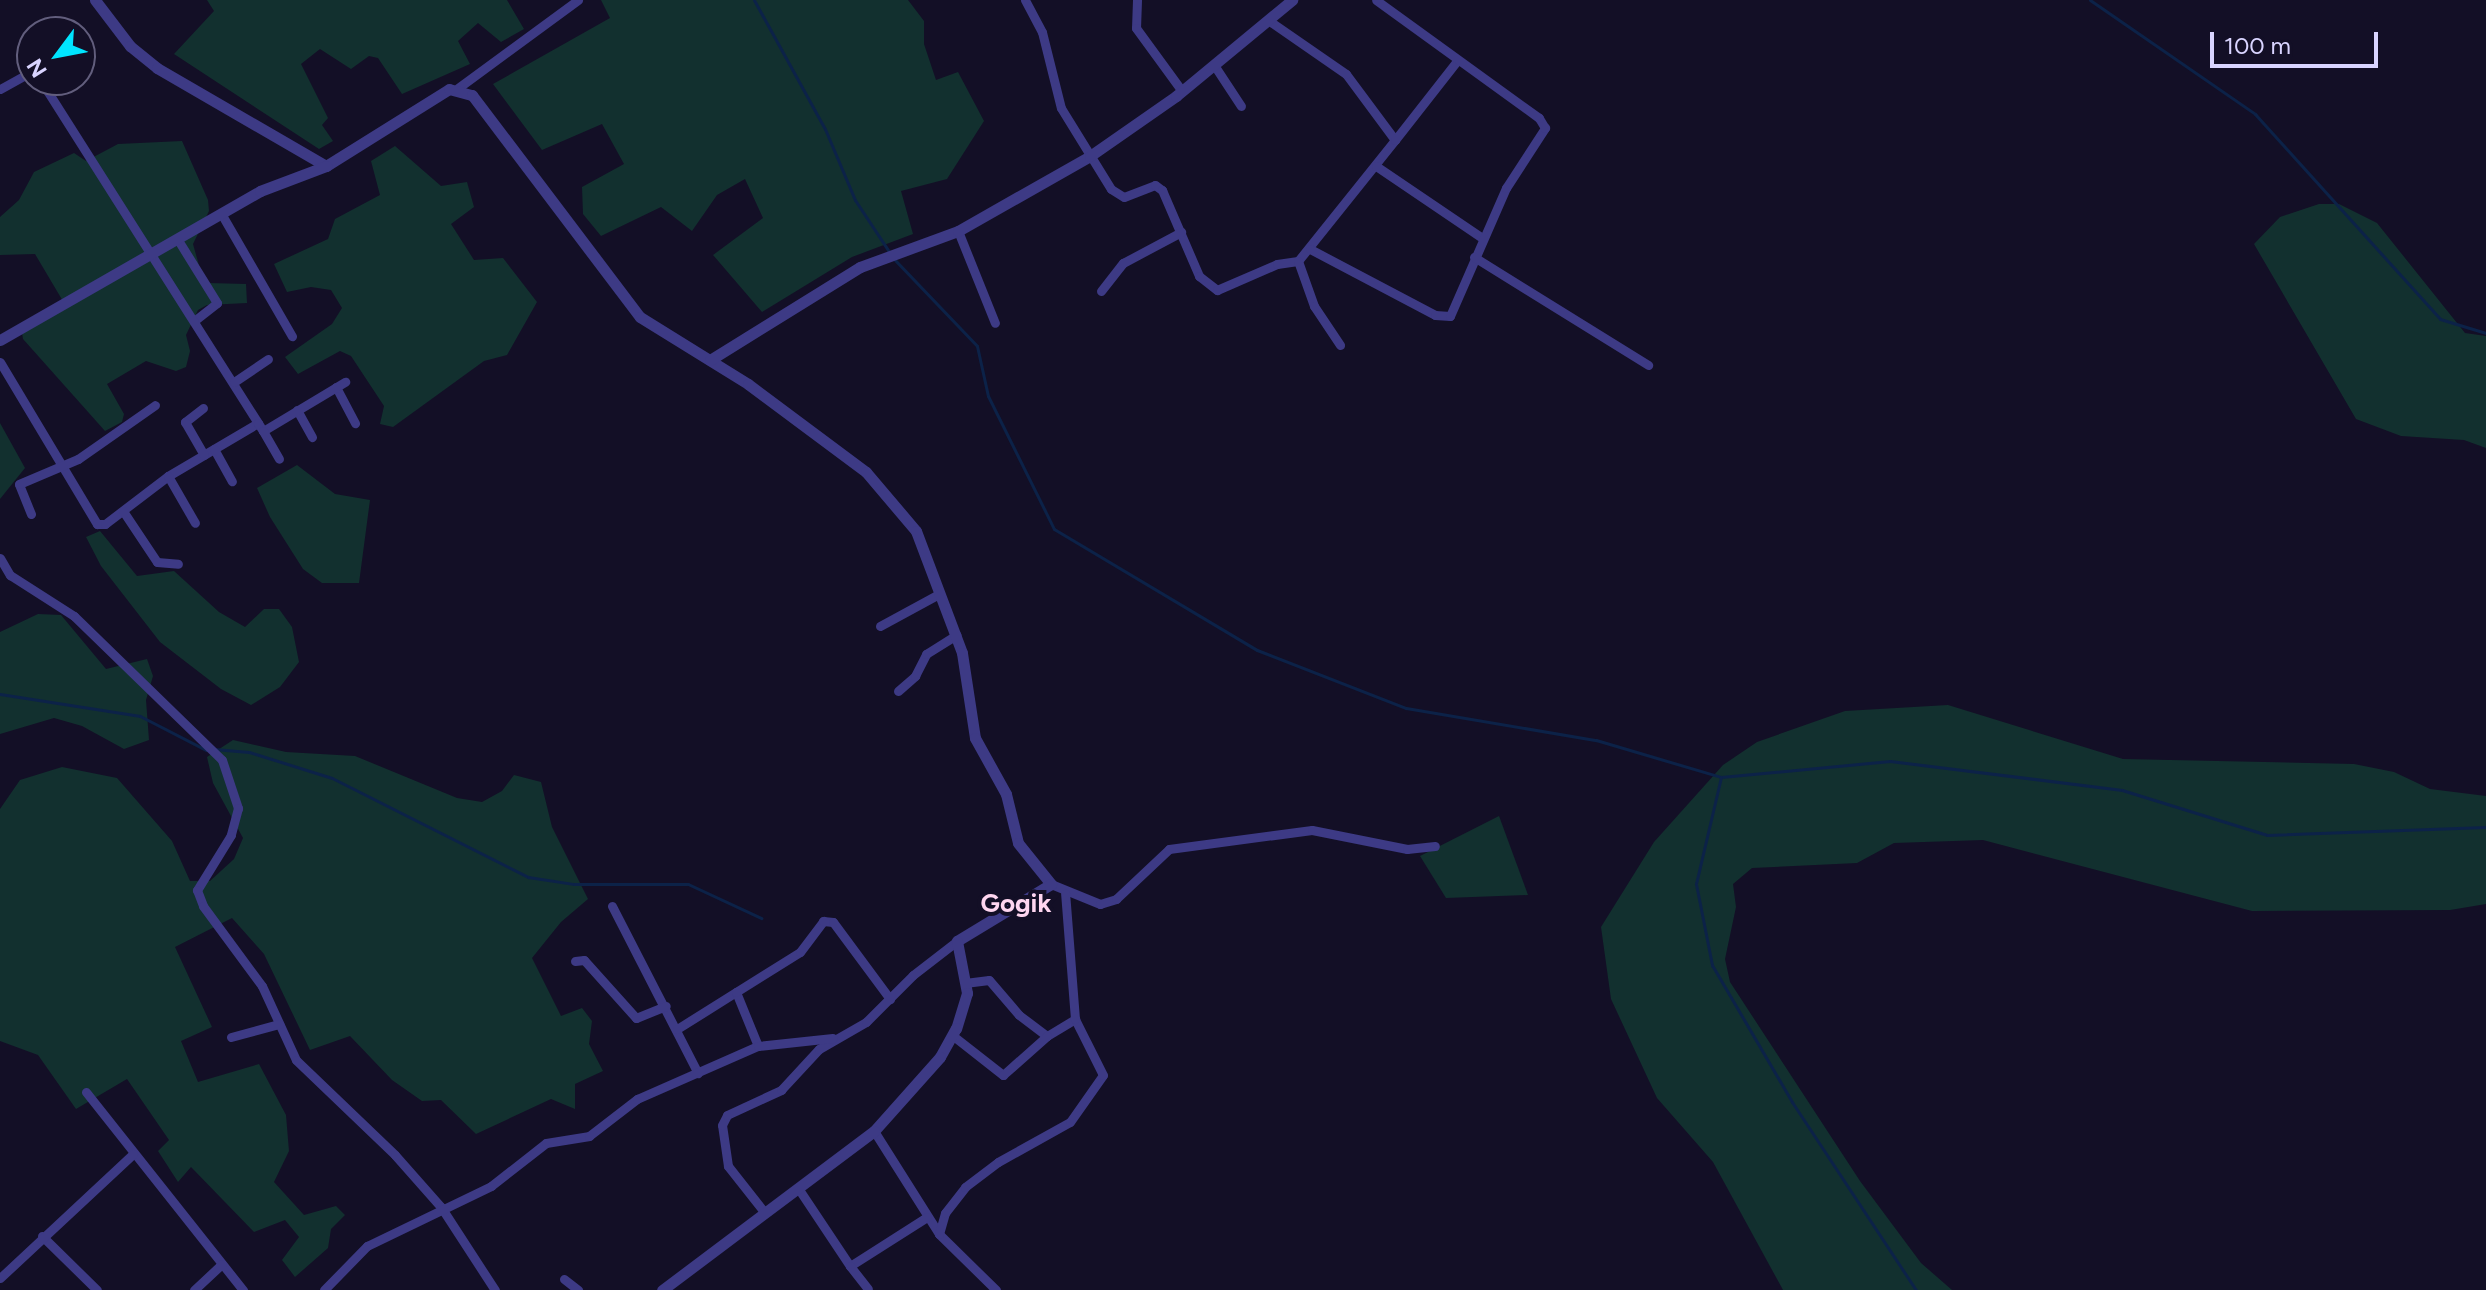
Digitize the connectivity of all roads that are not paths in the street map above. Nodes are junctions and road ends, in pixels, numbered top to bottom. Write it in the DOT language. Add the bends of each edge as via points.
graph roads {
  1 [pos="95,0"];
  2 [pos="578,0"];
  3 [pos="1025,0"];
  4 [pos="1137,0"];
  5 [pos="1292,0"];
  6 [pos="1376,0"];
  7 [pos="1268,20"];
  8 [pos="1457,61"];
  9 [pos="1214,65"];
  10 [pos="458,88"];
  11 [pos="1182,91"];
  12 [pos="50,96"];
  13 [pos="1241,106"];
  14 [pos="1395,140"];
  15 [pos="1090,156"];
  16 [pos="326,166"];
  17 [pos="1376,166"];
  18 [pos="222,215"];
  19 [pos="958,231"];
  20 [pos="1181,232"];
  21 [pos="1481,237"];
  22 [pos="178,240"];
  23 [pos="1310,249"];
  24 [pos="152,255"];
  25 [pos="1474,257"];
  26 [pos="1298,261"];
  27 [pos="1101,291"];
  28 [pos="195,320"];
  29 [pos="995,323"];
  30 [pos="292,336"];
  31 [pos="0,340"];
  32 [pos="1340,345"];
  33 [pos="268,359"];
  34 [pos="710,360"];
  35 [pos="0,362"];
  36 [pos="1648,365"];
  37 [pos="234,382"];
  38 [pos="155,405"];
  39 [pos="203,408"];
  40 [pos="297,410"];
  41 [pos="355,423"];
  42 [pos="260,427"];
  43 [pos="312,437"];
  44 [pos="214,449"];
  45 [pos="204,455"];
  46 [pos="279,459"];
  47 [pos="61,468"];
  48 [pos="168,476"];
  49 [pos="232,481"];
  50 [pos="123,511"];
  51 [pos="31,514"];
  52 [pos="195,523"];
  53 [pos="0,558"];
  54 [pos="178,564"];
  55 [pos="939,594"];
  56 [pos="880,626"];
  57 [pos="956,635"];
  58 [pos="898,691"];
  59 [pos="1435,846"];
  60 [pos="1051,884"];
  61 [pos="1065,893"];
  62 [pos="612,906"];
  63 [pos="957,941"];
  64 [pos="575,961"];
  65 [pos="965,983"];
  66 [pos="736,992"];
  67 [pos="890,999"];
  68 [pos="666,1006"];
  69 [pos="1075,1019"];
  70 [pos="279,1024"];
  71 [pos="677,1029"];
  72 [pos="952,1035"];
  73 [pos="1047,1036"];
  74 [pos="231,1037"];
  75 [pos="833,1038"];
  76 [pos="758,1046"];
  77 [pos="698,1073"];
  78 [pos="86,1092"];
  79 [pos="874,1131"];
  80 [pos="133,1154"];
  81 [pos="798,1188"];
  82 [pos="441,1207"];
  83 [pos="765,1213"];
  84 [pos="927,1217"];
  85 [pos="939,1234"];
  86 [pos="42,1236"];
  87 [pos="222,1264"];
  88 [pos="850,1266"];
  89 [pos="0,1278"];
  90 [pos="564,1279"];
  91 [pos="868,1289"];
  92 [pos="97,1290"];
  93 [pos="194,1290"];
  94 [pos="243,1290"];
  95 [pos="324,1290"];
  96 [pos="495,1290"];
  97 [pos="578,1290"];
  98 [pos="662,1290"];
  99 [pos="996,1290"];
  1 -- 16 [label="street" via="130,46 157,68"];
  2 -- 10 [label="street"];
  3 -- 15 [label="street" via="1042,32 1061,108"];
  4 -- 11 [label="street" via="1136,28"];
  5 -- 7 [label="street"];
  6 -- 8 [label="street"];
  7 -- 9 [label="street"];
  7 -- 14 [label="street" via="1346,74"];
  8 -- 14 [label="street"];
  8 -- 21 [label="street" via="1539,118 1545,128 1523,157"];
  9 -- 11 [label="street"];
  9 -- 13 [label="street"];
  10 -- 16 [label="street"];
  10 -- 34 [label="street" via="480,101 631,308"];
  11 -- 15 [label="street"];
  12 -- 24 [label="street"];
  14 -- 17 [label="street"];
  15 -- 19 [label="street"];
  15 -- 20 [label="street" via="1120,196 1159,186"];
  16 -- 18 [label="street" via="260,191"];
  17 -- 21 [label="street"];
  17 -- 23 [label="street"];
  18 -- 22 [label="street"];
  18 -- 30 [label="street"];
  19 -- 29 [label="street"];
  19 -- 34 [label="street" via="892,252"];
  20 -- 26 [label="street" via="1210,289 1225,289 1277,264"];
  20 -- 27 [label="street" via="1123,263"];
  21 -- 25 [label="street"];
  22 -- 24 [label="street"];
  22 -- 28 [label="street" via="217,303"];
  23 -- 25 [label="street" via="1444,318 1454,310"];
  23 -- 26 [label="street"];
  24 -- 28 [label="street"];
  24 -- 31 [label="street"];
  25 -- 36 [label="street"];
  26 -- 32 [label="street" via="1314,306"];
  28 -- 37 [label="street"];
  33 -- 37 [label="street"];
  34 -- 55 [label="street" via="886,492 912,522"];
  35 -- 47 [label="street"];
  37 -- 42 [label="street"];
  38 -- 47 [label="street"];
  39 -- 45 [label="street" via="185,422"];
  40 -- 41 [label="street" via="341,384"];
  40 -- 42 [label="street"];
  40 -- 43 [label="street"];
  42 -- 44 [label="street"];
  42 -- 46 [label="street"];
  44 -- 45 [label="street"];
  44 -- 49 [label="street"];
  45 -- 48 [label="street"];
  47 -- 50 [label="street" via="97,524"];
  47 -- 51 [label="street" via="17,485"];
  48 -- 50 [label="street"];
  48 -- 52 [label="street"];
  50 -- 54 [label="street" via="157,562"];
  53 -- 70 [label="street" via="10,575 74,616 216,754 238,808 231,835 197,890 262,986"];
  55 -- 56 [label="street"];
  55 -- 57 [label="street"];
  57 -- 58 [label="street" via="926,654 915,676"];
  57 -- 60 [label="street" via="975,738 1006,794 1018,843"];
  59 -- 61 [label="street" via="1407,849 1312,830 1169,849 1110,901 1090,903"];
  60 -- 61 [label="street"];
  60 -- 63 [label="street"];
  61 -- 69 [label="street"];
  62 -- 68 [label="street"];
  63 -- 65 [label="street"];
  63 -- 67 [label="street"];
  64 -- 68 [label="street" via="584,960 636,1018"];
  65 -- 72 [label="street" via="965,1005"];
  65 -- 73 [label="street" via="989,980 1019,1015"];
  66 -- 67 [label="street" via="800,952 828,919"];
  66 -- 71 [label="street"];
  66 -- 76 [label="street"];
  67 -- 75 [label="street" via="866,1022"];
  68 -- 71 [label="street"];
  69 -- 73 [label="street"];
  69 -- 85 [label="street" via="1103,1075 1089,1102 1070,1122 965,1187 945,1213"];
  70 -- 74 [label="street"];
  70 -- 82 [label="street" via="305,1071 395,1155"];
  71 -- 77 [label="street"];
  72 -- 73 [label="street" via="1003,1075"];
  72 -- 79 [label="street"];
  75 -- 76 [label="street"];
  75 -- 83 [label="street" via="781,1090 727,1115 722,1125 728,1166"];
  76 -- 77 [label="street"];
  77 -- 82 [label="street" via="637,1099 589,1136 546,1143 506,1177"];
  78 -- 80 [label="street"];
  79 -- 81 [label="street"];
  79 -- 84 [label="street"];
  80 -- 86 [label="street"];
  80 -- 87 [label="street"];
  81 -- 83 [label="street"];
  81 -- 88 [label="street"];
  82 -- 95 [label="street" via="367,1246"];
  82 -- 96 [label="street"];
  83 -- 98 [label="street"];
  84 -- 85 [label="street"];
  84 -- 88 [label="street"];
  85 -- 99 [label="street"];
  86 -- 89 [label="street"];
  86 -- 92 [label="street"];
  87 -- 93 [label="street"];
  87 -- 94 [label="street"];
  88 -- 91 [label="street"];
  90 -- 97 [label="street"];
}
